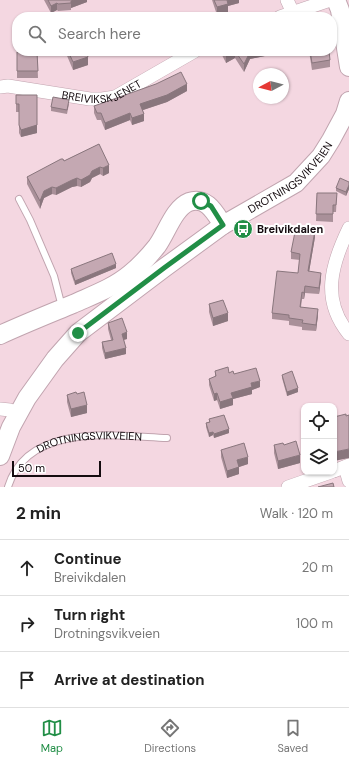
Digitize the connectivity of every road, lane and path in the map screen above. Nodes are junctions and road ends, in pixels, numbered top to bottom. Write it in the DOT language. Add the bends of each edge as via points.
graph roads {
  1 [pos="287,0"];
  2 [pos="330,0"];
  3 [pos="336,0"];
  4 [pos="300,12"];
  5 [pos="303,12"];
  6 [pos="186,56"];
  7 [pos="349,67"];
  8 [pos="0,87"];
  9 [pos="349,101"];
  10 [pos="19,199"];
  11 [pos="223,225"];
  12 [pos="349,228"];
  13 [pos="62,308"];
  14 [pos="0,334"];
  15 [pos="349,334"];
  16 [pos="0,409"];
  17 [pos="18,413"];
  18 [pos="167,438"];
  19 [pos="0,456"];
  20 [pos="343,468"];
  21 [pos="322,475"];
  22 [pos="349,481"];
  23 [pos="8,487"];
  24 [pos="288,487"];
  1 -- 4 [label="street"];
  2 -- 5 [label="street"];
  3 -- 7 [label="main road" via="340,10"];
  6 -- 8 [label="street, BREIVIKSKJENET" via="116,97 90,99 8,86"];
  9 -- 11 [label="main road, DROTNINGSVIKVEIEN" via="331,140 303,176"];
  10 -- 13 [label="lane" via="54,276"];
  11 -- 13 [label="main road" via="209,205 197,201 184,205 154,250 131,273 103,291"];
  11 -- 17 [label="main road, DROTNINGSVIKVEIEN" via="78,333 55,360"];
  12 -- 15 [label="street" via="333,270 331,285 333,307 341,325"];
  13 -- 14 [label="main road"];
  16 -- 17 [label="street"];
  17 -- 19 [label="main road, DROTNINGSVIKVEIEN"];
  18 -- 23 [label="lane, DROTNINGSVIKVEIEN" via="81,436 64,439 39,448 28,457 18,468"];
  20 -- 22 [label="street"];
  21 -- 24 [label="street"];
}
